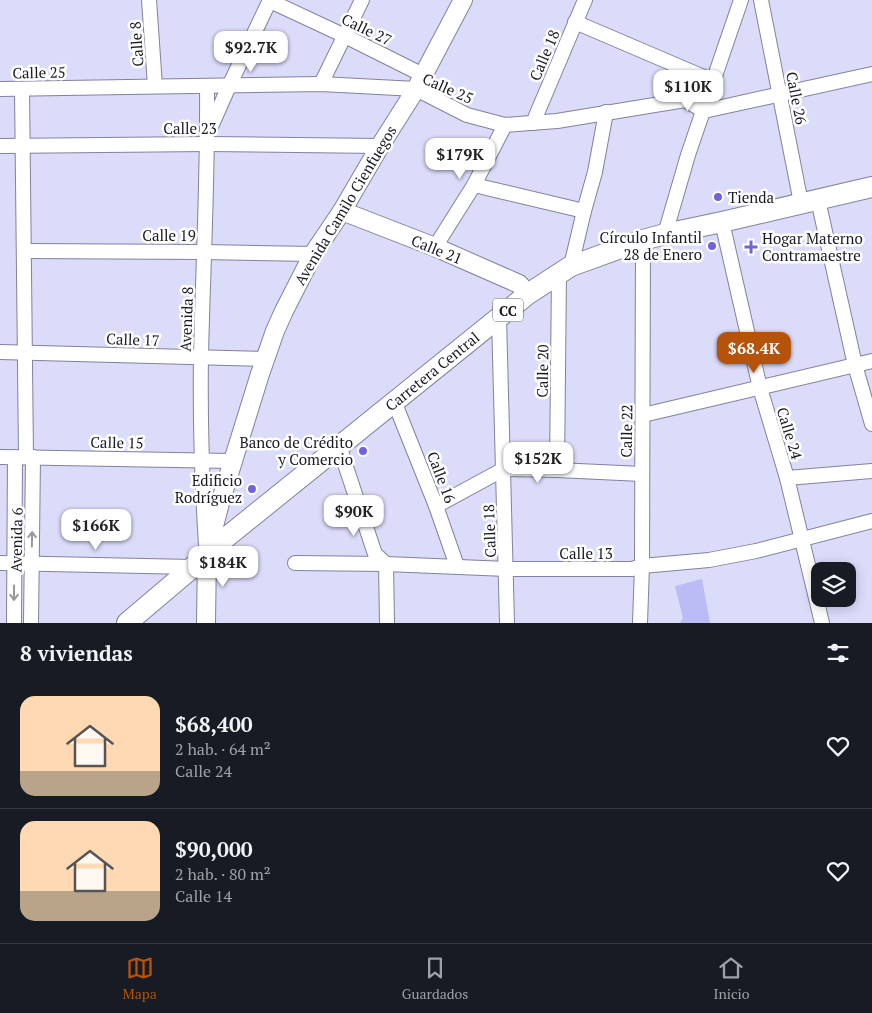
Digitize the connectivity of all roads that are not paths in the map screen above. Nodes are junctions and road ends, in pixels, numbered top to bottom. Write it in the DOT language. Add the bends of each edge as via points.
graph roads {
  1 [pos="149,0"];
  2 [pos="270,0"];
  3 [pos="362,0"];
  4 [pos="463,0"];
  5 [pos="585,0"];
  6 [pos="743,0"];
  7 [pos="761,0"];
  8 [pos="575,22"];
  9 [pos="345,36"];
  10 [pos="872,74"];
  11 [pos="713,81"];
  12 [pos="419,82"];
  13 [pos="321,84"];
  14 [pos="155,86"];
  15 [pos="206,86"];
  16 [pos="229,86"];
  17 [pos="0,89"];
  18 [pos="22,89"];
  19 [pos="780,94"];
  20 [pos="704,111"];
  21 [pos="606,112"];
  22 [pos="533,123"];
  23 [pos="505,125"];
  24 [pos="207,139"];
  25 [pos="0,146"];
  26 [pos="23,146"];
  27 [pos="380,146"];
  28 [pos="474,185"];
  29 [pos="872,187"];
  30 [pos="810,201"];
  31 [pos="584,210"];
  32 [pos="342,211"];
  33 [pos="722,222"];
  34 [pos="665,234"];
  35 [pos="644,240"];
  36 [pos="436,247"];
  37 [pos="24,250"];
  38 [pos="204,252"];
  39 [pos="313,254"];
  40 [pos="565,269"];
  41 [pos="528,294"];
  42 [pos="499,317"];
  43 [pos="0,352"];
  44 [pos="25,352"];
  45 [pos="201,357"];
  46 [pos="265,359"];
  47 [pos="872,361"];
  48 [pos="855,365"];
  49 [pos="760,388"];
  50 [pos="394,401"];
  51 [pos="643,415"];
  52 [pos="872,424"];
  53 [pos="339,446"];
  54 [pos="0,457"];
  55 [pos="25,457"];
  56 [pos="201,459"];
  57 [pos="233,460"];
  58 [pos="504,469"];
  59 [pos="557,470"];
  60 [pos="872,471"];
  61 [pos="642,474"];
  62 [pos="786,478"];
  63 [pos="436,506"];
  64 [pos="217,515"];
  65 [pos="872,521"];
  66 [pos="240,526"];
  67 [pos="801,540"];
  68 [pos="200,560"];
  69 [pos="7,563"];
  70 [pos="295,563"];
  71 [pos="32,564"];
  72 [pos="386,564"];
  73 [pos="456,566"];
  74 [pos="642,566"];
  75 [pos="506,569"];
  76 [pos="14,623"];
  77 [pos="31,623"];
  78 [pos="127,623"];
  79 [pos="206,623"];
  80 [pos="387,623"];
  81 [pos="507,623"];
  82 [pos="640,623"];
  83 [pos="822,623"];
  1 -- 14 [label="street, Calle 8"];
  2 -- 9 [label="street, Calle 27"];
  2 -- 16 [label="street"];
  3 -- 9 [label="street"];
  4 -- 12 [label="main road, Avenida Camilo Cienfuegos"];
  5 -- 8 [label="street, Calle 18"];
  6 -- 11 [label="street"];
  7 -- 19 [label="street, Calle 26"];
  8 -- 11 [label="street"];
  8 -- 22 [label="street, Calle 18"];
  9 -- 12 [label="street, Calle 27"];
  9 -- 13 [label="street"];
  10 -- 19 [label="street"];
  11 -- 20 [label="street"];
  12 -- 13 [label="street, Calle 25"];
  12 -- 23 [label="street, Calle 25" via="467,115"];
  12 -- 27 [label="main road, Avenida Camilo Cienfuegos"];
  13 -- 16 [label="street, Calle 25"];
  14 -- 15 [label="street, Calle 25"];
  14 -- 18 [label="street, Calle 25"];
  15 -- 16 [label="street, Calle 25"];
  15 -- 24 [label="street, Avenida 8"];
  16 -- 24 [label="street"];
  17 -- 18 [label="street, Calle 25"];
  18 -- 26 [label="street, Avenida 6"];
  19 -- 20 [label="street"];
  19 -- 30 [label="street, Calle 26"];
  20 -- 21 [label="street, Calle 25" via="685,100"];
  20 -- 34 [label="street"];
  21 -- 22 [label="street, Calle 25"];
  21 -- 31 [label="street, Calle 20"];
  22 -- 23 [label="street, Calle 25"];
  23 -- 28 [label="street"];
  24 -- 26 [label="street, Calle 23"];
  24 -- 27 [label="street, Calle 23"];
  24 -- 38 [label="street, Avenida 8"];
  25 -- 26 [label="street, Calle 23"];
  26 -- 37 [label="street, Avenida 6"];
  27 -- 32 [label="main road, Avenida Camilo Cienfuegos"];
  28 -- 31 [label="street"];
  28 -- 36 [label="street"];
  29 -- 30 [label="highway, Carretera Central / CC"];
  30 -- 33 [label="highway, Carretera Central / CC"];
  30 -- 48 [label="street, Calle 26"];
  31 -- 40 [label="street, Calle 20"];
  32 -- 36 [label="main road, Calle 21"];
  32 -- 39 [label="main road, Avenida Camilo Cienfuegos"];
  33 -- 34 [label="highway, Carretera Central / CC"];
  33 -- 49 [label="street, Calle 24"];
  34 -- 35 [label="highway, Carretera Central / CC"];
  35 -- 40 [label="highway, Carretera Central / CC"];
  35 -- 51 [label="street, Calle 22"];
  36 -- 41 [label="main road, Calle 21" via="519,284"];
  37 -- 38 [label="street, Calle 19"];
  37 -- 44 [label="street, Avenida 6"];
  38 -- 39 [label="street, Calle 19"];
  38 -- 45 [label="street, Avenida 8"];
  39 -- 46 [label="main road, Avenida Camilo Cienfuegos" via="284,311"];
  40 -- 41 [label="highway, Carretera Central / CC"];
  40 -- 59 [label="street, Calle 20"];
  41 -- 42 [label="highway, Carretera Central / CC"];
  42 -- 50 [label="highway, Carretera Central / CC"];
  42 -- 58 [label="street, Calle 18"];
  43 -- 44 [label="street, Calle 17"];
  44 -- 45 [label="street, Calle 17"];
  44 -- 55 [label="street, Avenida 6"];
  45 -- 46 [label="street, Calle 17"];
  45 -- 56 [label="street, Avenida 8"];
  46 -- 57 [label="main road, Avenida Camilo Cienfuegos"];
  47 -- 48 [label="street"];
  48 -- 49 [label="street"];
  48 -- 52 [label="street, Calle 26"];
  49 -- 51 [label="street"];
  49 -- 62 [label="street, Calle 24"];
  50 -- 53 [label="highway, Carretera Central / CC"];
  50 -- 63 [label="street, Calle 16"];
  51 -- 61 [label="street, Calle 22"];
  53 -- 66 [label="highway, Carretera Central / CC"];
  53 -- 72 [label="street" via="375,554"];
  54 -- 55 [label="street, Calle 15"];
  55 -- 56 [label="street, Calle 15"];
  55 -- 69 [label="street, Avenida 6"];
  71 -- 55 [label="street, Avenida 6, one-way"];
  56 -- 57 [label="street, Calle 15"];
  56 -- 68 [label="street, Avenida 8"];
  57 -- 64 [label="main road, Avenida Camilo Cienfuegos"];
  58 -- 59 [label="street"];
  58 -- 63 [label="street"];
  58 -- 75 [label="street, Calle 18"];
  59 -- 61 [label="street"];
  60 -- 62 [label="street"];
  61 -- 74 [label="street, Calle 22"];
  62 -- 67 [label="street, Calle 24"];
  63 -- 73 [label="street, Calle 16"];
  64 -- 66 [label="main road" via="230,528"];
  64 -- 68 [label="main road, Avenida Camilo Cienfuegos"];
  65 -- 67 [label="street, Calle 13"];
  66 -- 68 [label="highway, Carretera Central / CC"];
  67 -- 74 [label="street, Calle 13" via="709,560"];
  67 -- 83 [label="street, Calle 24"];
  68 -- 71 [label="street"];
  68 -- 78 [label="highway, Carretera Central / CC"];
  68 -- 79 [label="main road, Avenida Camilo Cienfuegos"];
  69 -- 71 [label="street"];
  69 -- 76 [label="street, Avenida 6, one-way"];
  70 -- 72 [label="street, Calle 13"];
  71 -- 77 [label="street, Avenida 6"];
  72 -- 73 [label="street, Calle 13"];
  72 -- 80 [label="street"];
  73 -- 75 [label="street, Calle 13"];
  74 -- 75 [label="street, Calle 13"];
  74 -- 82 [label="street, Calle 22"];
  75 -- 81 [label="street, Calle 18"];
}
